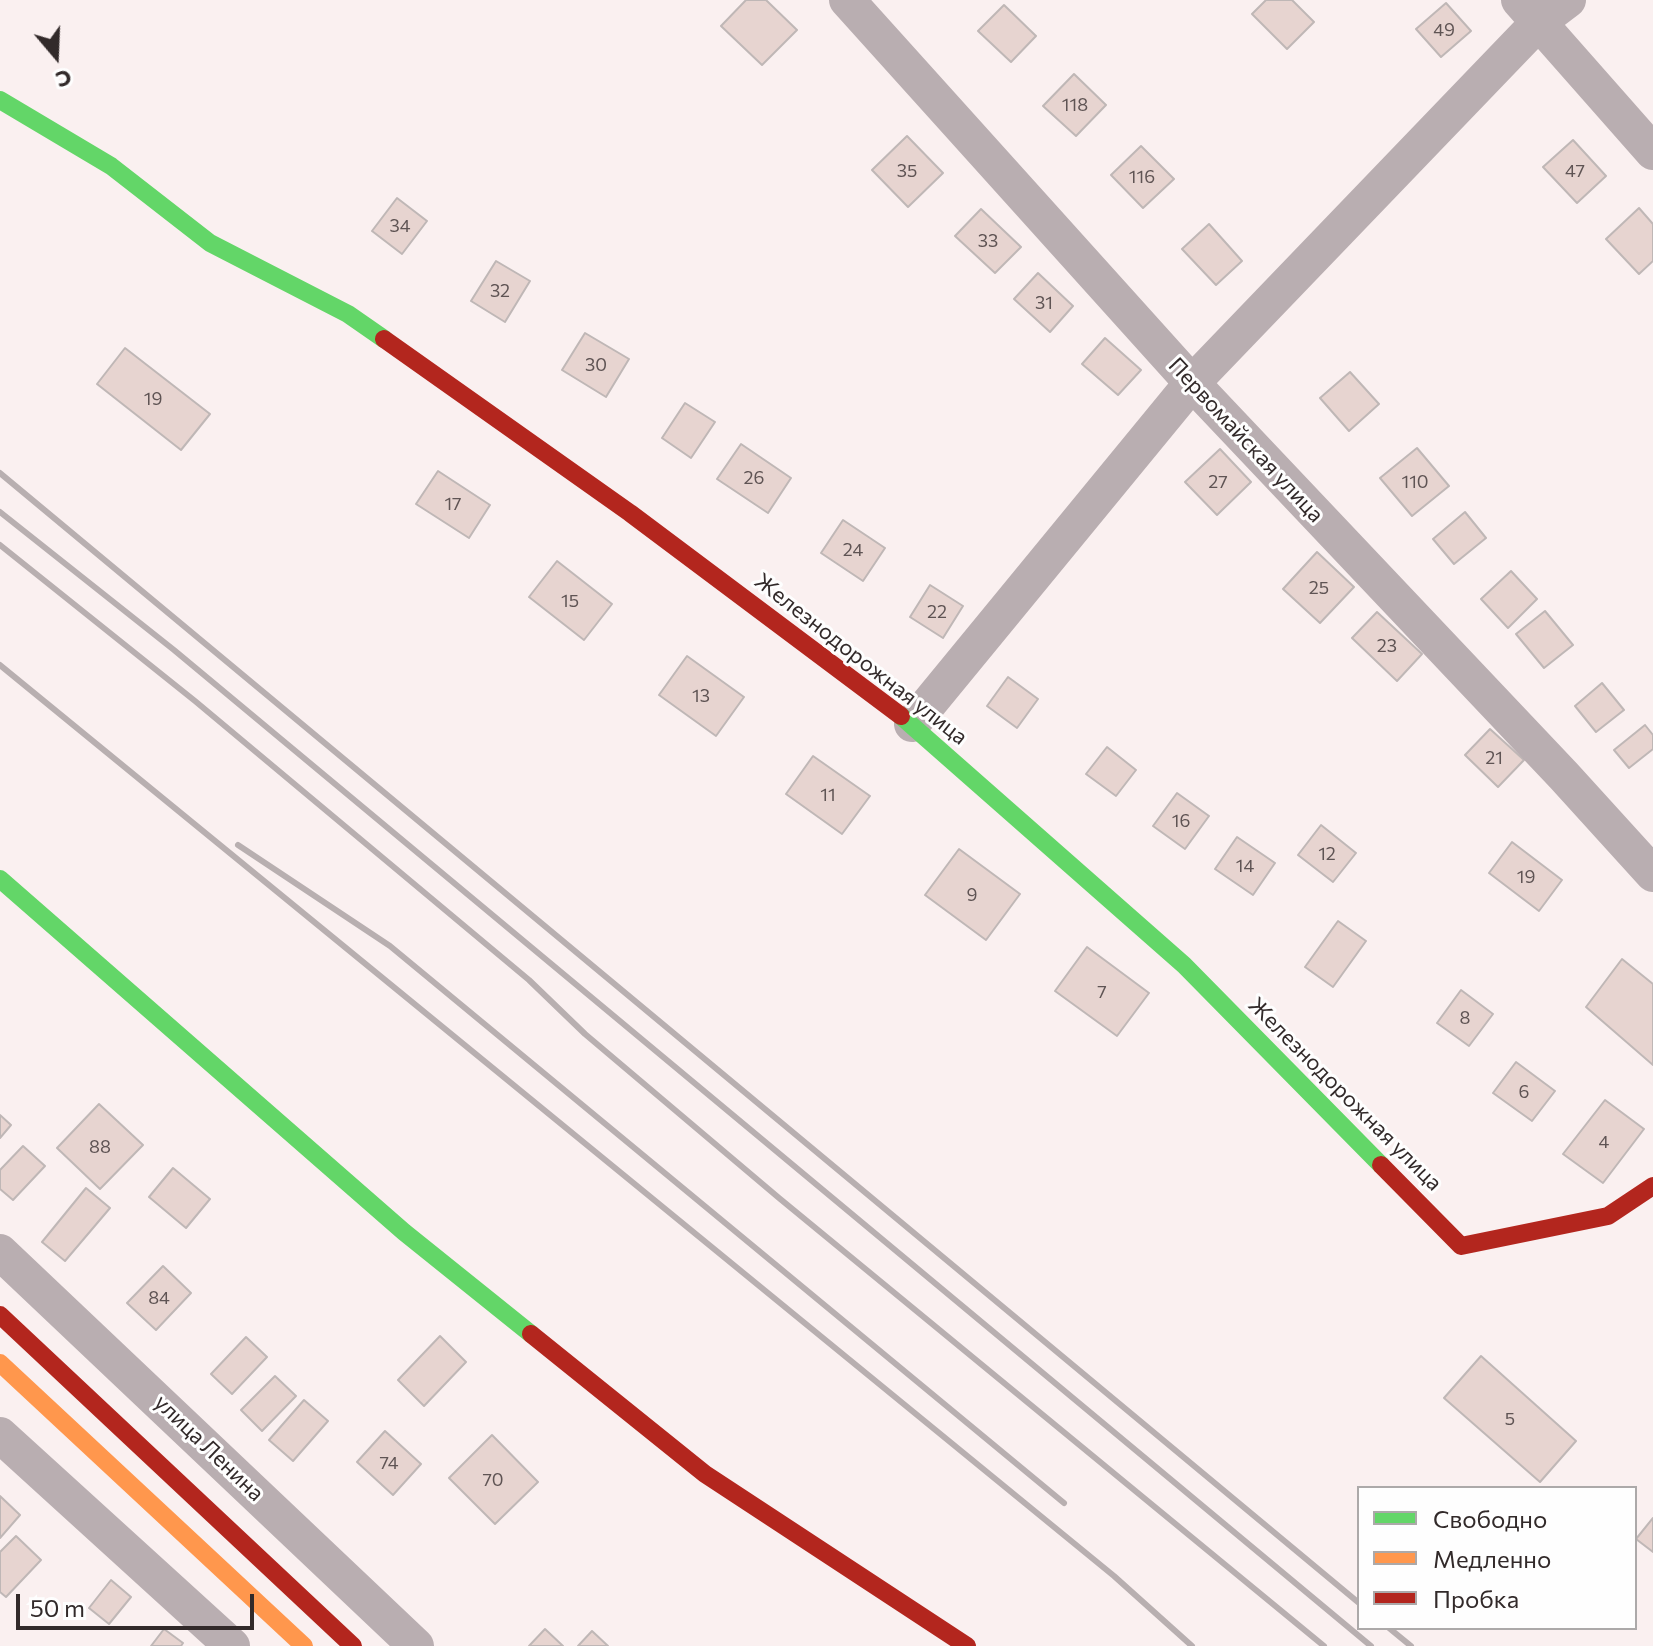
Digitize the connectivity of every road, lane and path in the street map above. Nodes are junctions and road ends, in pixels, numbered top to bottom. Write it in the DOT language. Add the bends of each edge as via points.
graph roads {
  1 [pos="847,0"];
  2 [pos="1568,0"];
  3 [pos="1529,11"];
  4 [pos="0,100"];
  5 [pos="1653,152"];
  6 [pos="1192,383"];
  7 [pos="1131,477"];
  8 [pos="912,724"];
  9 [pos="1653,874"];
  10 [pos="0,879"];
  11 [pos="1653,1186"];
  12 [pos="0,1252"];
  13 [pos="0,1315"];
  14 [pos="0,1363"];
  15 [pos="0,1435"];
  16 [pos="232,1646"];
  17 [pos="304,1646"];
  18 [pos="353,1646"];
  19 [pos="416,1646"];
  20 [pos="967,1646"];
  1 -- 6 [label="street, Первомайская улица"];
  2 -- 3 [label="street"];
  3 -- 5 [label="street"];
  3 -- 6 [label="street"];
  4 -- 8 [label="street, Железнодорожная улица" via="111,166 210,243 348,314 630,513"];
  6 -- 7 [label="street" via="1172,424"];
  6 -- 8 [label="street"];
  6 -- 9 [label="street, Первомайская улица"];
  8 -- 11 [label="street, Железнодорожная улица" via="1184,965 1461,1246 1608,1216"];
  10 -- 20 [label="street" via="404,1232 705,1474"];
  12 -- 19 [label="street, улица Ленина"];
  13 -- 18 [label="street, улица Ленина"];
  14 -- 17 [label="street"];
  15 -- 16 [label="street"];
}
